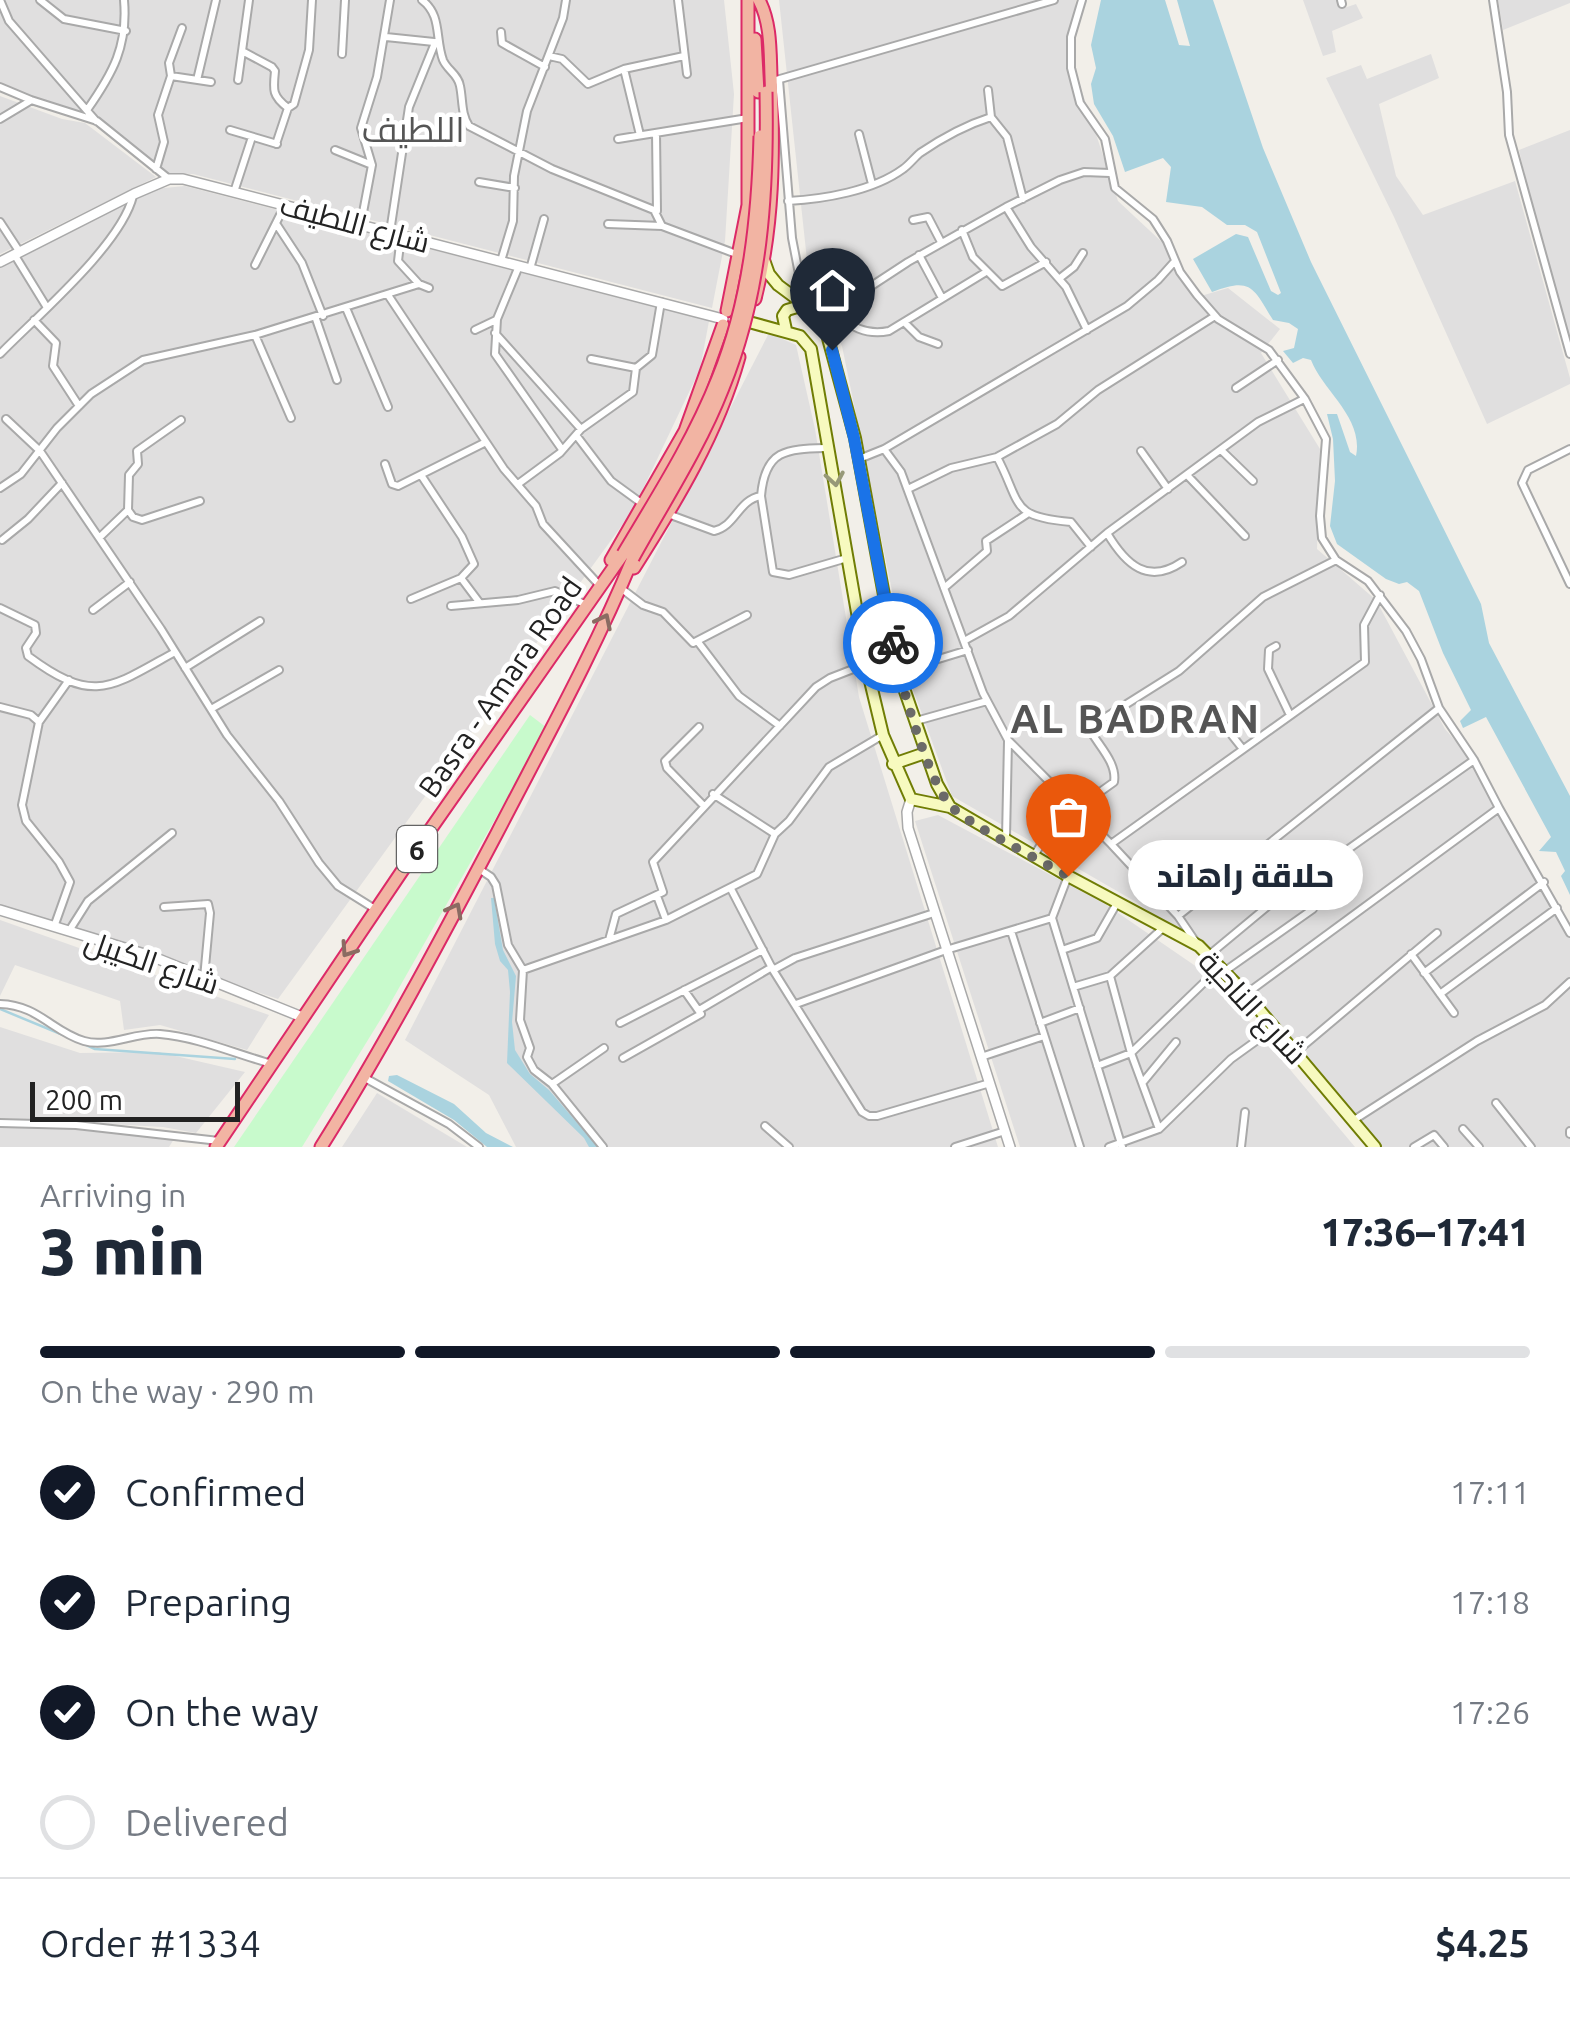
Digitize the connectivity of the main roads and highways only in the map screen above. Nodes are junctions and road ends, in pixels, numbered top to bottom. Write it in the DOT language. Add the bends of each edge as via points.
graph roads {
  1 [pos="748,0"];
  2 [pos="759,0"];
  3 [pos="769,86"];
  4 [pos="764,260"];
  5 [pos="737,269"];
  6 [pos="761,274"];
  7 [pos="805,305"];
  8 [pos="724,319"];
  9 [pos="747,324"];
  10 [pos="786,330"];
  11 [pos="628,556"];
  12 [pos="601,587"];
  13 [pos="621,588"];
  14 [pos="925,752"];
  15 [pos="893,764"];
  16 [pos="937,784"];
  17 [pos="923,802"];
  18 [pos="950,806"];
  19 [pos="218,1144"];
  20 [pos="322,1147"];
  21 [pos="1374,1147"];
  1 -- 3 [label="highway, 6"];
  1 -- 5 [label="highway" via="748,205"];
  2 -- 3 [label="highway, 6"];
  3 -- 4 [label="highway" via="772,194"];
  3 -- 11 [label="highway, 6, bridge" via="765,212 745,322 703,434"];
  4 -- 6 [label="highway"];
  4 -- 7 [label="main road" via="778,285"];
  5 -- 6 [label="highway" via="745,279"];
  5 -- 8 [label="highway"];
  6 -- 9 [label="highway"];
  7 -- 10 [label="main road" via="787,310"];
  7 -- 14 [label="main road" via="821,320 835,361 898,672"];
  8 -- 9 [label="main road" via="735,334"];
  8 -- 9 [label="main road" via="737,308"];
  8 -- 12 [label="highway" via="685,430 602,574"];
  9 -- 10 [label="main road"];
  9 -- 13 [label="highway" via="726,398 692,470"];
  10 -- 15 [label="main road, one-way" via="811,349 866,664"];
  11 -- 12 [label="highway, Basra - Amara Road / 6"];
  11 -- 13 [label="highway, Basra - Amara Road / 6"];
  12 -- 19 [label="highway, Basra - Amara Road / 6, one-way"];
  20 -- 13 [label="highway, Basra - Amara Road / 6, one-way" via="478,868"];
  14 -- 15 [label="main road"];
  14 -- 16 [label="main road"];
  15 -- 17 [label="main road" via="911,799"];
  16 -- 17 [label="main road"];
  16 -- 18 [label="main road"];
  17 -- 18 [label="main road"];
  18 -- 21 [label="main road, شارع الناحية" via="1199,946"];
}
